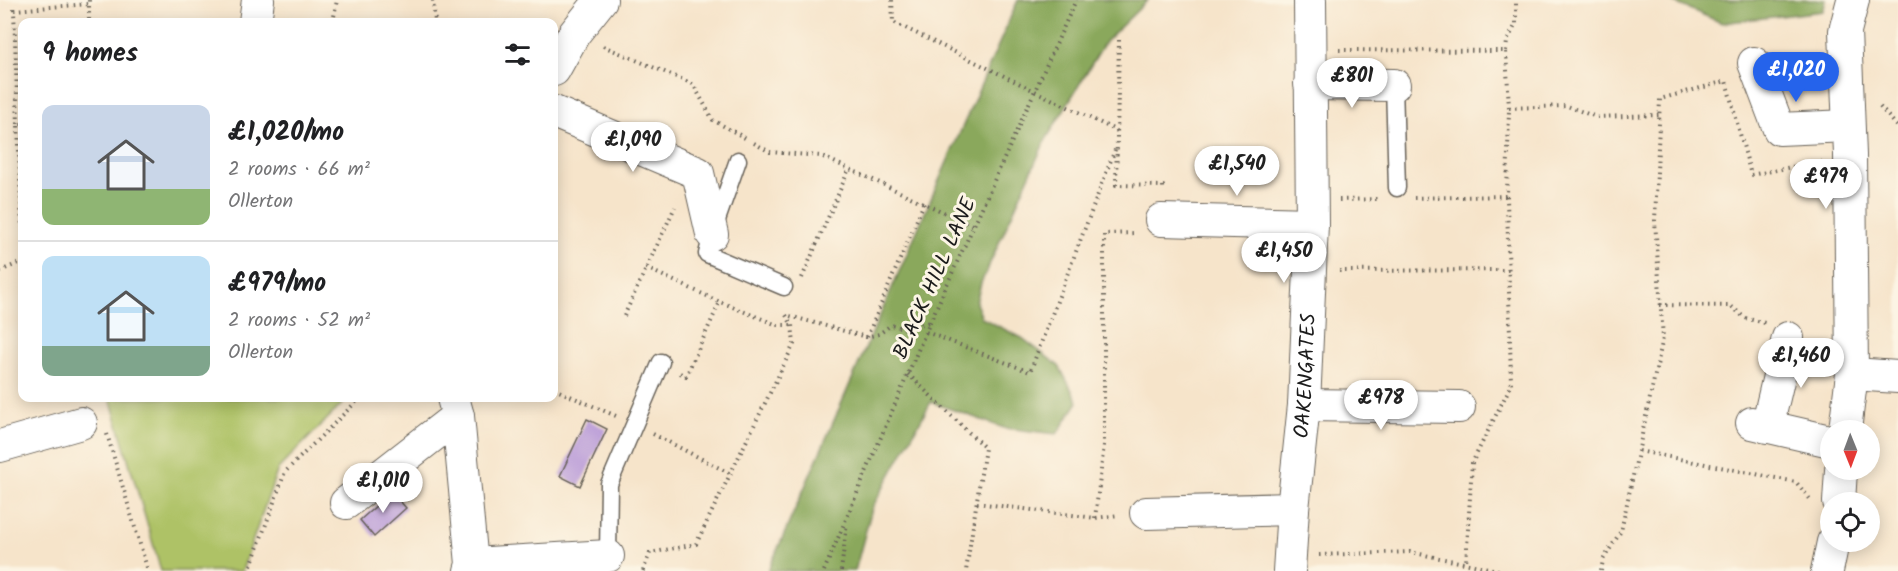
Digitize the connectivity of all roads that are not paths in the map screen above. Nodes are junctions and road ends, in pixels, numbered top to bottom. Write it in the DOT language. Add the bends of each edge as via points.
graph roads {
  1 [pos="258,0"];
  2 [pos="601,0"];
  3 [pos="1310,0"];
  4 [pos="1853,0"];
  5 [pos="256,18"];
  6 [pos="558,63"];
  7 [pos="1754,63"];
  8 [pos="1310,84"];
  9 [pos="1394,85"];
  10 [pos="558,114"];
  11 [pos="1849,140"];
  12 [pos="738,160"];
  13 [pos="1397,188"];
  14 [pos="1161,220"];
  15 [pos="1312,224"];
  16 [pos="712,234"];
  17 [pos="792,285"];
  18 [pos="1788,338"];
  19 [pos="661,362"];
  20 [pos="1852,374"];
  21 [pos="1898,377"];
  22 [pos="1304,405"];
  23 [pos="456,407"];
  24 [pos="1459,407"];
  25 [pos="1846,420"];
  26 [pos="93,425"];
  27 [pos="1820,439"];
  28 [pos="0,446"];
  29 [pos="346,503"];
  30 [pos="1293,509"];
  31 [pos="1146,513"];
  32 [pos="1831,552"];
  33 [pos="609,563"];
  34 [pos="1290,563"];
  35 [pos="471,568"];
  36 [pos="1827,571"];
  1 -- 5 [label="street"];
  2 -- 6 [label="street" via="574,34"];
  3 -- 8 [label="street, OAKENGATES"];
  4 -- 11 [label="street" via="1845,31"];
  7 -- 11 [label="street" via="1779,129"];
  8 -- 9 [label="street"];
  8 -- 15 [label="street, OAKENGATES"];
  9 -- 13 [label="lane"];
  10 -- 16 [label="street" via="698,173"];
  11 -- 20 [label="street"];
  12 -- 16 [label="lane"];
  14 -- 15 [label="street"];
  15 -- 22 [label="street, OAKENGATES"];
  16 -- 17 [label="lane" via="707,254"];
  18 -- 27 [label="street" via="1759,425"];
  19 -- 33 [label="lane" via="609,484"];
  20 -- 21 [label="street"];
  20 -- 25 [label="street"];
  22 -- 24 [label="street"];
  22 -- 30 [label="street, OAKENGATES"];
  23 -- 29 [label="street"];
  23 -- 35 [label="street"];
  26 -- 28 [label="street"];
  30 -- 31 [label="street"];
  30 -- 34 [label="street, OAKENGATES"];
  32 -- 36 [label="street"];
  33 -- 35 [label="street"];
}
